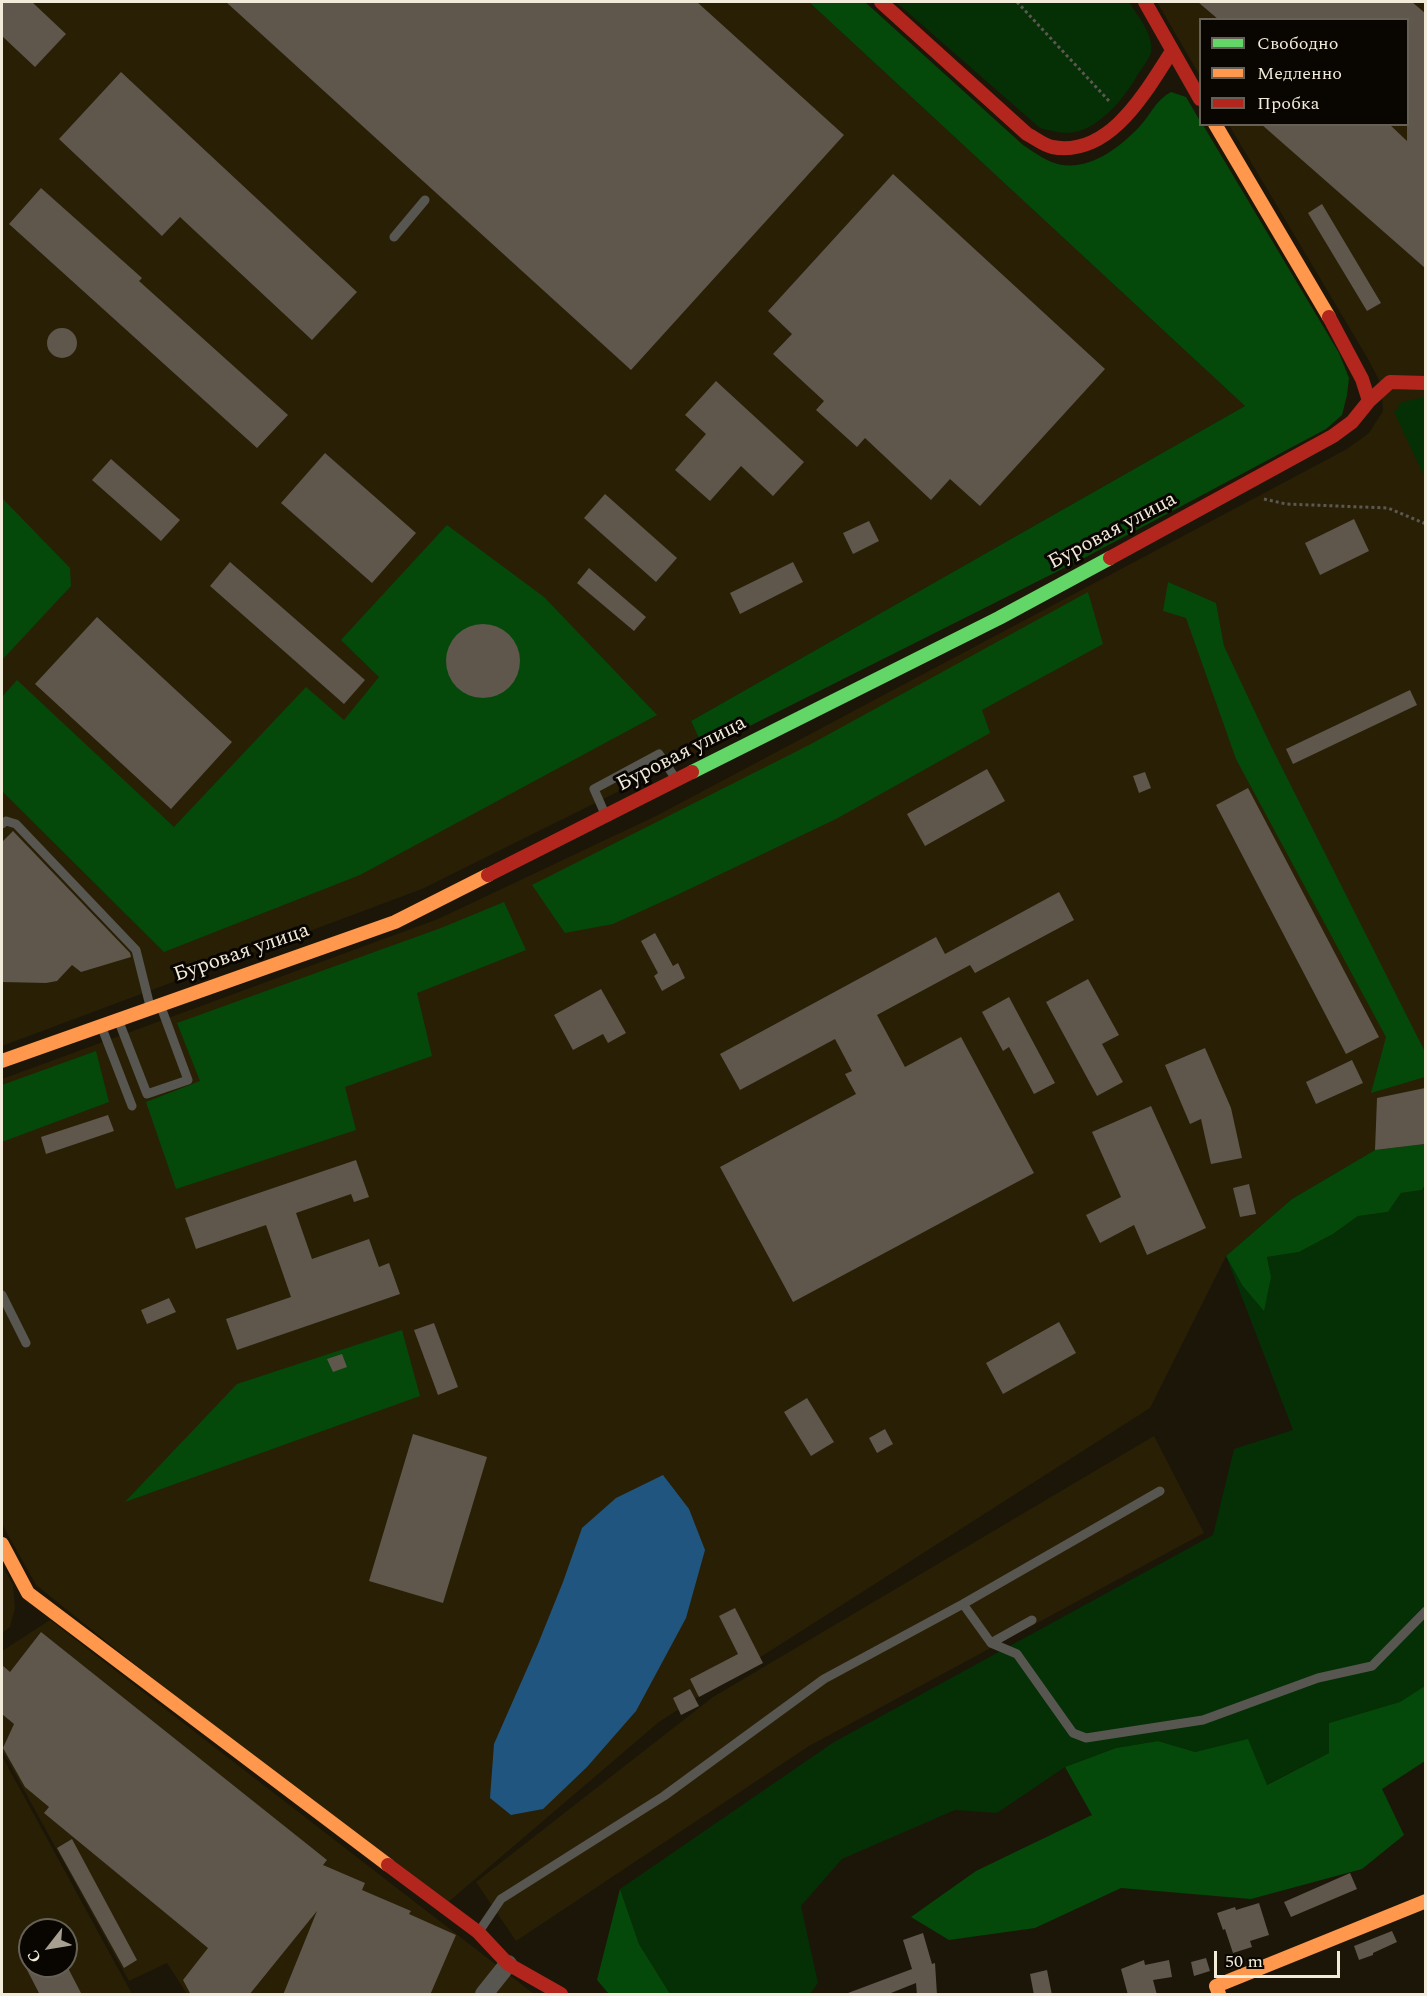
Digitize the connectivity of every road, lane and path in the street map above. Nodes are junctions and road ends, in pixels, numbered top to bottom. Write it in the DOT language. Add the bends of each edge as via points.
graph roads {
  1 [pos="881,2"];
  2 [pos="1017,2"];
  3 [pos="1144,2"];
  4 [pos="1172,51"];
  5 [pos="1199,97"];
  6 [pos="1125,119"];
  7 [pos="1216,126"];
  8 [pos="425,200"];
  9 [pos="394,237"];
  10 [pos="1425,383"];
  11 [pos="1369,401"];
  12 [pos="1264,499"];
  13 [pos="1425,524"];
  14 [pos="677,781"];
  15 [pos="606,816"];
  16 [pos="2,824"];
  17 [pos="156,1007"];
  18 [pos="118,1020"];
  19 [pos="101,1026"];
  20 [pos="2,1061"];
  21 [pos="132,1107"];
  22 [pos="2,1295"];
  23 [pos="26,1343"];
  24 [pos="1160,1491"];
  25 [pos="2,1544"];
  26 [pos="963,1604"];
  27 [pos="1425,1611"];
  28 [pos="1032,1620"];
  29 [pos="991,1643"];
  30 [pos="1425,1901"];
  31 [pos="478,1932"];
  32 [pos="508,1964"];
  33 [pos="484,1995"];
  34 [pos="561,1995"];
  35 [pos="1219,1995"];
  1 -- 6 [label="main road" via="1027,134 1051,147 1077,146"];
  2 -- 6 [label="path"];
  3 -- 4 [label="main road"];
  4 -- 5 [label="main road"];
  4 -- 6 [label="main road"];
  7 -- 11 [label="main road" via="1345,344"];
  8 -- 9 [label="lane"];
  10 -- 11 [label="main road, Буровая улица" via="1390,382"];
  11 -- 14 [label="main road, Буровая улица" via="1352,422 1292,459 999,618"];
  12 -- 13 [label="path" via="1286,504 1388,508"];
  14 -- 15 [label="main road, Буровая улица"];
  14 -- 15 [label="lane" via="659,754 594,789"];
  15 -- 17 [label="main road, Буровая улица" via="395,922"];
  16 -- 17 [label="lane" via="16,824 136,950"];
  17 -- 18 [label="main road, Буровая улица"];
  17 -- 18 [label="lane" via="188,1080 147,1094"];
  18 -- 19 [label="main road, Буровая улица"];
  19 -- 20 [label="main road, Буровая улица"];
  19 -- 21 [label="lane"];
  22 -- 23 [label="lane"];
  24 -- 26 [label="lane"];
  25 -- 31 [label="main road" via="28,1593"];
  26 -- 29 [label="lane"];
  26 -- 31 [label="lane" via="824,1679 664,1796 501,1899"];
  27 -- 29 [label="lane" via="1372,1666 1318,1678 1203,1720 1086,1738 1073,1733 1017,1654"];
  28 -- 29 [label="lane"];
  30 -- 35 [label="main road" via="1216,1986"];
  31 -- 32 [label="main road"];
  32 -- 33 [label="street"];
  32 -- 34 [label="main road"];
}
